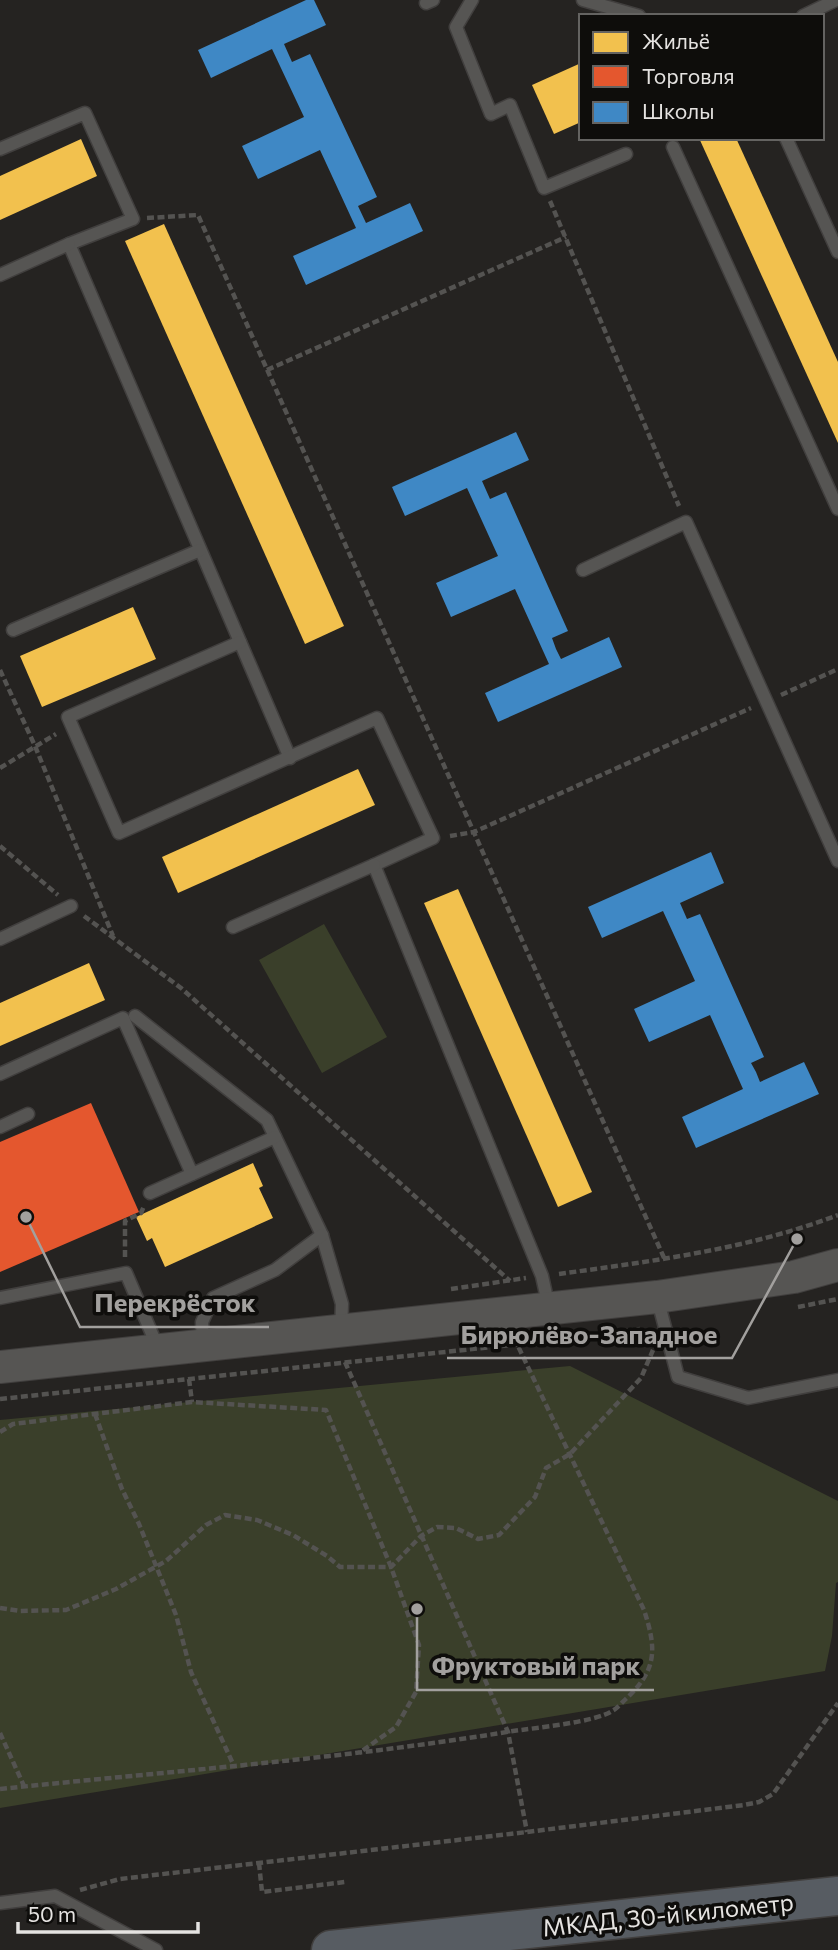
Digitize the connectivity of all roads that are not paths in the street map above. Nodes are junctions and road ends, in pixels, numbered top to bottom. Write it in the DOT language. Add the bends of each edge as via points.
graph roads {
  1 [pos="472,0"];
  2 [pos="583,0"];
  3 [pos="836,0"];
  4 [pos="632,14"];
  5 [pos="807,14"];
  6 [pos="787,140"];
  7 [pos="673,147"];
  8 [pos="0,149"];
  9 [pos="626,154"];
  10 [pos="69,244"];
  11 [pos="838,252"];
  12 [pos="0,275"];
  13 [pos="838,509"];
  14 [pos="201,550"];
  15 [pos="583,570"];
  16 [pos="13,630"];
  17 [pos="240,642"];
  18 [pos="290,758"];
  19 [pos="838,861"];
  20 [pos="374,865"];
  21 [pos="71,906"];
  22 [pos="233,927"];
  23 [pos="0,939"];
  24 [pos="135,1016"];
  25 [pos="0,1074"];
  26 [pos="28,1114"];
  27 [pos="0,1127"];
  28 [pos="275,1137"];
  29 [pos="192,1174"];
  30 [pos="150,1193"];
  31 [pos="322,1235"];
  32 [pos="838,1265"];
  33 [pos="0,1298"];
  34 [pos="549,1309"];
  35 [pos="660,1311"];
  36 [pos="341,1331"];
  37 [pos="203,1345"];
  38 [pos="158,1350"];
  39 [pos="0,1367"];
  40 [pos="838,1380"];
  41 [pos="838,1896"];
  42 [pos="0,1903"];
  43 [pos="156,1950"];
  44 [pos="331,1950"];
  1 -- 9 [label="lane" via="456,27 491,114 510,105 544,188"];
  2 -- 4 [label="lane"];
  3 -- 5 [label="lane"];
  6 -- 11 [label="lane"];
  7 -- 13 [label="lane"];
  8 -- 10 [label="lane" via="85,113 132,219"];
  10 -- 12 [label="lane"];
  10 -- 14 [label="lane"];
  14 -- 16 [label="lane"];
  14 -- 17 [label="lane"];
  15 -- 19 [label="lane" via="686,522"];
  17 -- 18 [label="lane"];
  17 -- 18 [label="lane" via="68,717 71,725 119,833"];
  18 -- 20 [label="lane" via="377,718 433,838"];
  20 -- 22 [label="lane"];
  20 -- 34 [label="lane" via="542,1276"];
  21 -- 23 [label="lane"];
  24 -- 28 [label="lane" via="267,1120"];
  25 -- 29 [label="lane" via="123,1018"];
  26 -- 27 [label="lane"];
  28 -- 29 [label="lane"];
  28 -- 31 [label="lane"];
  29 -- 30 [label="lane"];
  31 -- 36 [label="lane" via="342,1304"];
  31 -- 37 [label="lane" via="275,1270 213,1298 202,1322"];
  32 -- 35 [label="street"];
  33 -- 38 [label="lane" via="126,1273"];
  34 -- 35 [label="street"];
  34 -- 36 [label="street"];
  35 -- 40 [label="lane" via="678,1377 748,1398"];
  36 -- 37 [label="street"];
  37 -- 38 [label="street"];
  38 -- 39 [label="street"];
  41 -- 44 [label="highway, МКАД, 30-й километр"];
  42 -- 43 [label="lane" via="55,1896"];
}
